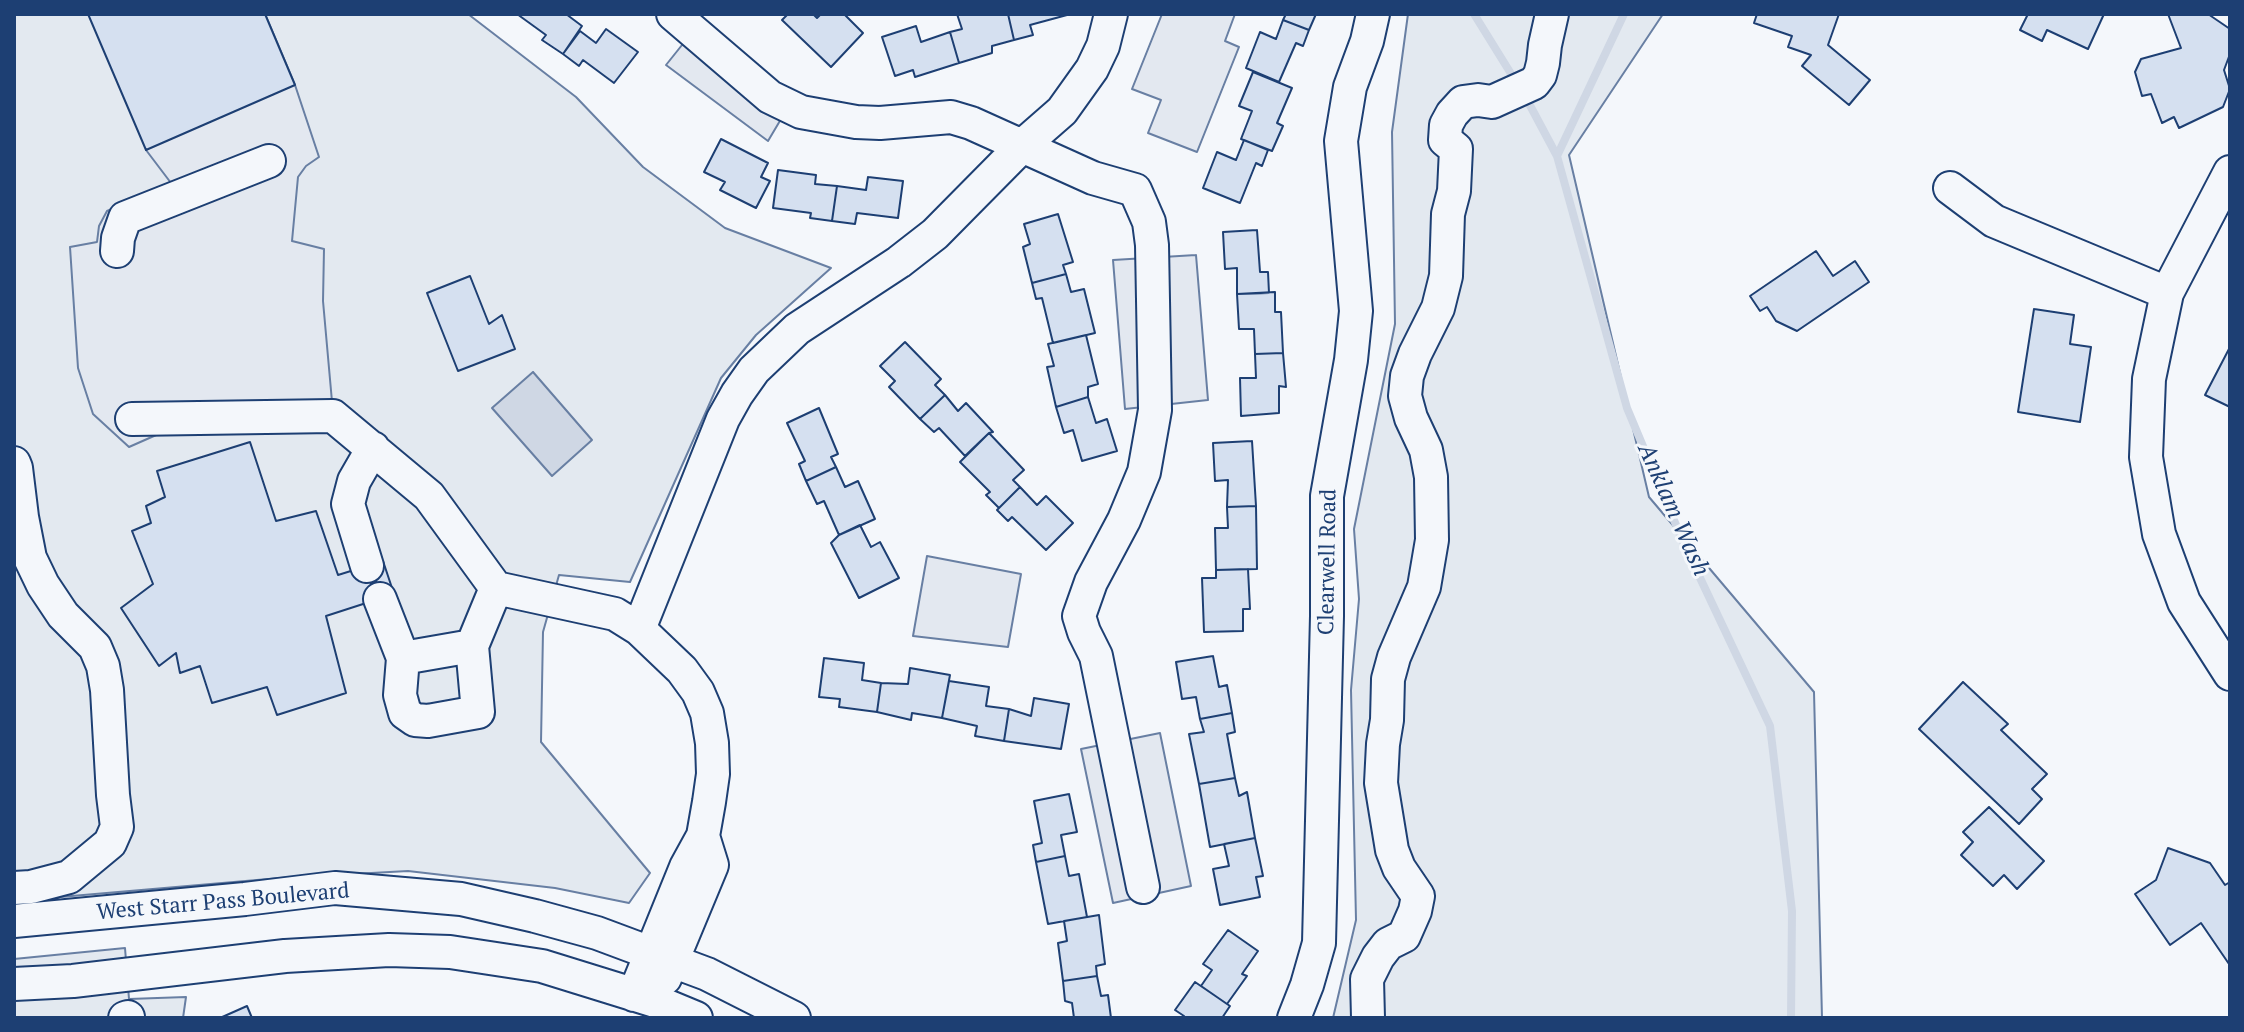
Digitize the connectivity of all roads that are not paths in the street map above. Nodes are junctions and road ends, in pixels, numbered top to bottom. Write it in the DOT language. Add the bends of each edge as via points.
graph roads {
  1 [pos="673,14"];
  2 [pos="1111,14"];
  3 [pos="1373,14"];
  4 [pos="1552,14"];
  5 [pos="1022,146"];
  6 [pos="269,161"];
  7 [pos="2230,172"];
  8 [pos="1950,188"];
  9 [pos="117,251"];
  10 [pos="2167,293"];
  11 [pos="132,419"];
  12 [pos="373,448"];
  13 [pos="14,463"];
  14 [pos="367,566"];
  15 [pos="509,591"];
  16 [pos="380,599"];
  17 [pos="639,629"];
  18 [pos="472,646"];
  19 [pos="403,658"];
  20 [pos="2230,674"];
  21 [pos="1143,887"];
  22 [pos="14,888"];
  23 [pos="14,921"];
  24 [pos="662,957"];
  25 [pos="14,984"];
  26 [pos="645,998"];
  27 [pos="696,1018"];
  28 [pos="794,1018"];
  29 [pos="1294,1018"];
  30 [pos="1368,1018"];
  1 -- 5 [label="street" via="770,97 801,112 868,123 951,117"];
  2 -- 5 [label="street" via="1092,69 1062,111"];
  3 -- 29 [label="street, Clearwell Road" via="1350,87 1341,141 1356,311 1327,496 1319,943"];
  4 -- 30 [label="street" via="1534,83 1492,102 1463,102 1446,125 1445,140 1456,149 1446,276 1438,308 1407,376 1405,396 1426,450 1432,540 1424,587 1388,679 1381,783 1392,850 1418,896 1404,936 1388,944 1367,979"];
  5 -- 17 [label="street" via="935,234 797,329 754,370 723,419"];
  5 -- 21 [label="street" via="1093,178 1135,190 1149,222 1155,410 1144,472 1079,616 1096,656"];
  6 -- 9 [label="street" via="125,218"];
  7 -- 10 [label="street"];
  8 -- 10 [label="street" via="1994,221"];
  10 -- 20 [label="street" via="2149,379 2146,457 2159,534 2184,602"];
  11 -- 12 [label="street" via="333,416"];
  12 -- 14 [label="street" via="348,504"];
  12 -- 15 [label="street" via="429,496"];
  13 -- 22 [label="street" via="30,558 63,615 95,647 103,666 117,827 110,843 69,877"];
  15 -- 17 [label="street" via="615,614"];
  15 -- 18 [label="street"];
  16 -- 19 [label="street"];
  17 -- 24 [label="street" via="698,692 712,743 703,836 712,865"];
  18 -- 19 [label="street"];
  18 -- 19 [label="street" via="478,712 428,721 405,713 400,695"];
  23 -- 24 [label="street, West Starr Pass Boulevard" via="335,888 461,899 597,933"];
  24 -- 26 [label="street"];
  24 -- 28 [label="street, West Starr Pass Boulevard"];
  25 -- 26 [label="street" via="389,950 450,952 542,966"];
  26 -- 27 [label="street"];
}
